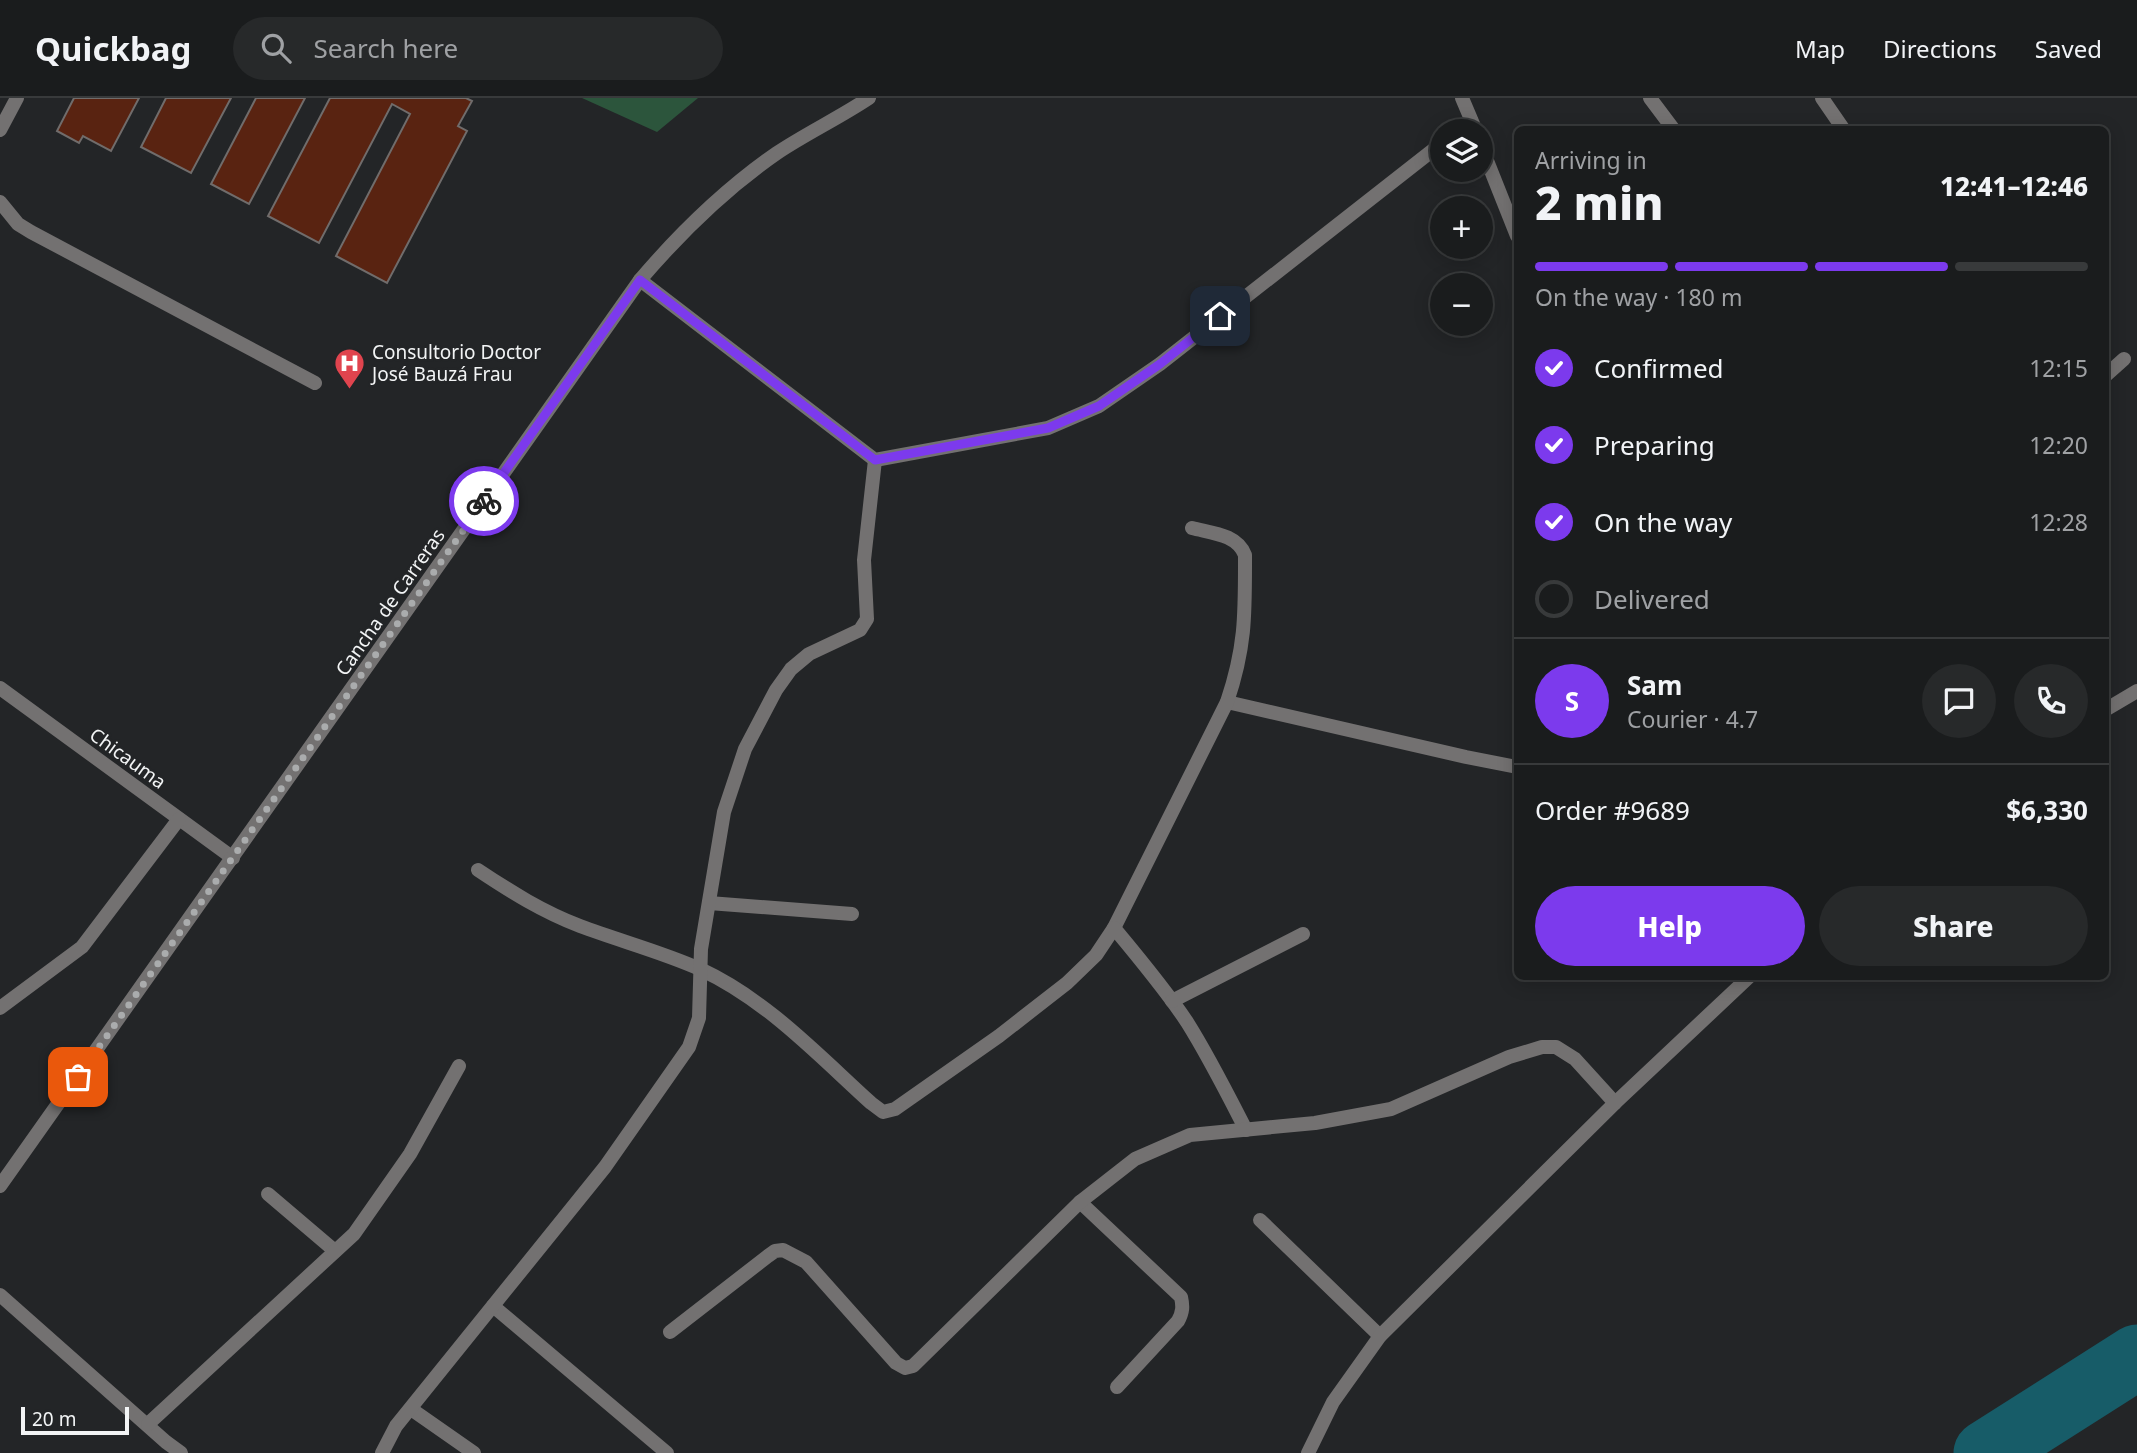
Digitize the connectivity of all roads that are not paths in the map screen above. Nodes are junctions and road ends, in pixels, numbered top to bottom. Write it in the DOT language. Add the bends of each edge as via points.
graph roads {
  1 [pos="17,98"];
  2 [pos="869,98"];
  3 [pos="1462,98"];
  4 [pos="1650,98"];
  5 [pos="1822,98"];
  6 [pos="1470,119"];
  7 [pos="1671,126"];
  8 [pos="1841,126"];
  9 [pos="0,130"];
  10 [pos="1430,152"];
  11 [pos="1493,176"];
  12 [pos="0,202"];
  13 [pos="1514,228"];
  14 [pos="640,280"];
  15 [pos="2124,359"];
  16 [pos="2109,372"];
  17 [pos="315,383"];
  18 [pos="875,460"];
  19 [pos="1192,528"];
  20 [pos="0,688"];
  21 [pos="2137,691"];
  22 [pos="1227,702"];
  23 [pos="2109,708"];
  24 [pos="1514,766"];
  25 [pos="179,819"];
  26 [pos="233,858"];
  27 [pos="478,870"];
  28 [pos="709,903"];
  29 [pos="852,914"];
  30 [pos="1114,928"];
  31 [pos="1303,934"];
  32 [pos="701,970"];
  33 [pos="1746,980"];
  34 [pos="1172,1001"];
  35 [pos="0,1008"];
  36 [pos="459,1066"];
  37 [pos="1615,1103"];
  38 [pos="1246,1130"];
  39 [pos="0,1186"];
  40 [pos="268,1194"];
  41 [pos="1080,1202"];
  42 [pos="1260,1220"];
  43 [pos="335,1251"];
  44 [pos="0,1295"];
  45 [pos="494,1306"];
  46 [pos="670,1332"];
  47 [pos="1380,1336"];
  48 [pos="1117,1387"];
  49 [pos="411,1409"];
  50 [pos="148,1424"];
  51 [pos="181,1453"];
  52 [pos="382,1453"];
  53 [pos="474,1453"];
  54 [pos="667,1453"];
  55 [pos="1308,1453"];
  1 -- 9 [label="street"];
  2 -- 14 [label="street, Cancha de Carreras" via="778,152 733,185"];
  3 -- 6 [label="street"];
  4 -- 7 [label="street"];
  5 -- 8 [label="street"];
  10 -- 18 [label="street" via="1160,364 1099,406 1048,428"];
  11 -- 13 [label="street"];
  12 -- 17 [label="street" via="31,232"];
  14 -- 18 [label="street"];
  14 -- 26 [label="street, Cancha de Carreras"];
  15 -- 16 [label="street"];
  18 -- 28 [label="street" via="864,560 867,619 860,630 809,654 776,690 744,749 724,812"];
  19 -- 22 [label="street" via="1233,539 1245,555 1244,638"];
  20 -- 25 [label="street, Chicauma"];
  21 -- 23 [label="street"];
  22 -- 24 [label="street"];
  22 -- 30 [label="street"];
  25 -- 26 [label="street, Chicauma"];
  25 -- 35 [label="street" via="82,947"];
  26 -- 39 [label="street, Cancha de Carreras"];
  27 -- 32 [label="street" via="529,904"];
  28 -- 29 [label="street"];
  28 -- 32 [label="street"];
  30 -- 32 [label="street" via="1096,955 1067,982 999,1036 894,1109 883,1112 768,1010"];
  30 -- 34 [label="street"];
  31 -- 34 [label="street"];
  32 -- 45 [label="street" via="699,1018 689,1046 605,1167"];
  33 -- 37 [label="street"];
  34 -- 38 [label="street" via="1218,1074"];
  36 -- 43 [label="street" via="388,1188 354,1234"];
  37 -- 38 [label="street" via="1575,1059 1556,1047 1542,1047 1391,1109"];
  37 -- 47 [label="street"];
  38 -- 41 [label="street" via="1190,1135 1135,1159"];
  40 -- 43 [label="street"];
  41 -- 46 [label="street" via="913,1366 896,1363 806,1262 783,1250 768,1256"];
  41 -- 48 [label="street" via="1181,1297 1178,1321"];
  42 -- 47 [label="street"];
  43 -- 50 [label="street"];
  44 -- 50 [label="street"];
  45 -- 49 [label="street"];
  45 -- 54 [label="street"];
  47 -- 55 [label="street" via="1333,1402"];
  49 -- 52 [label="street"];
  49 -- 53 [label="street"];
  50 -- 51 [label="street"];
}
